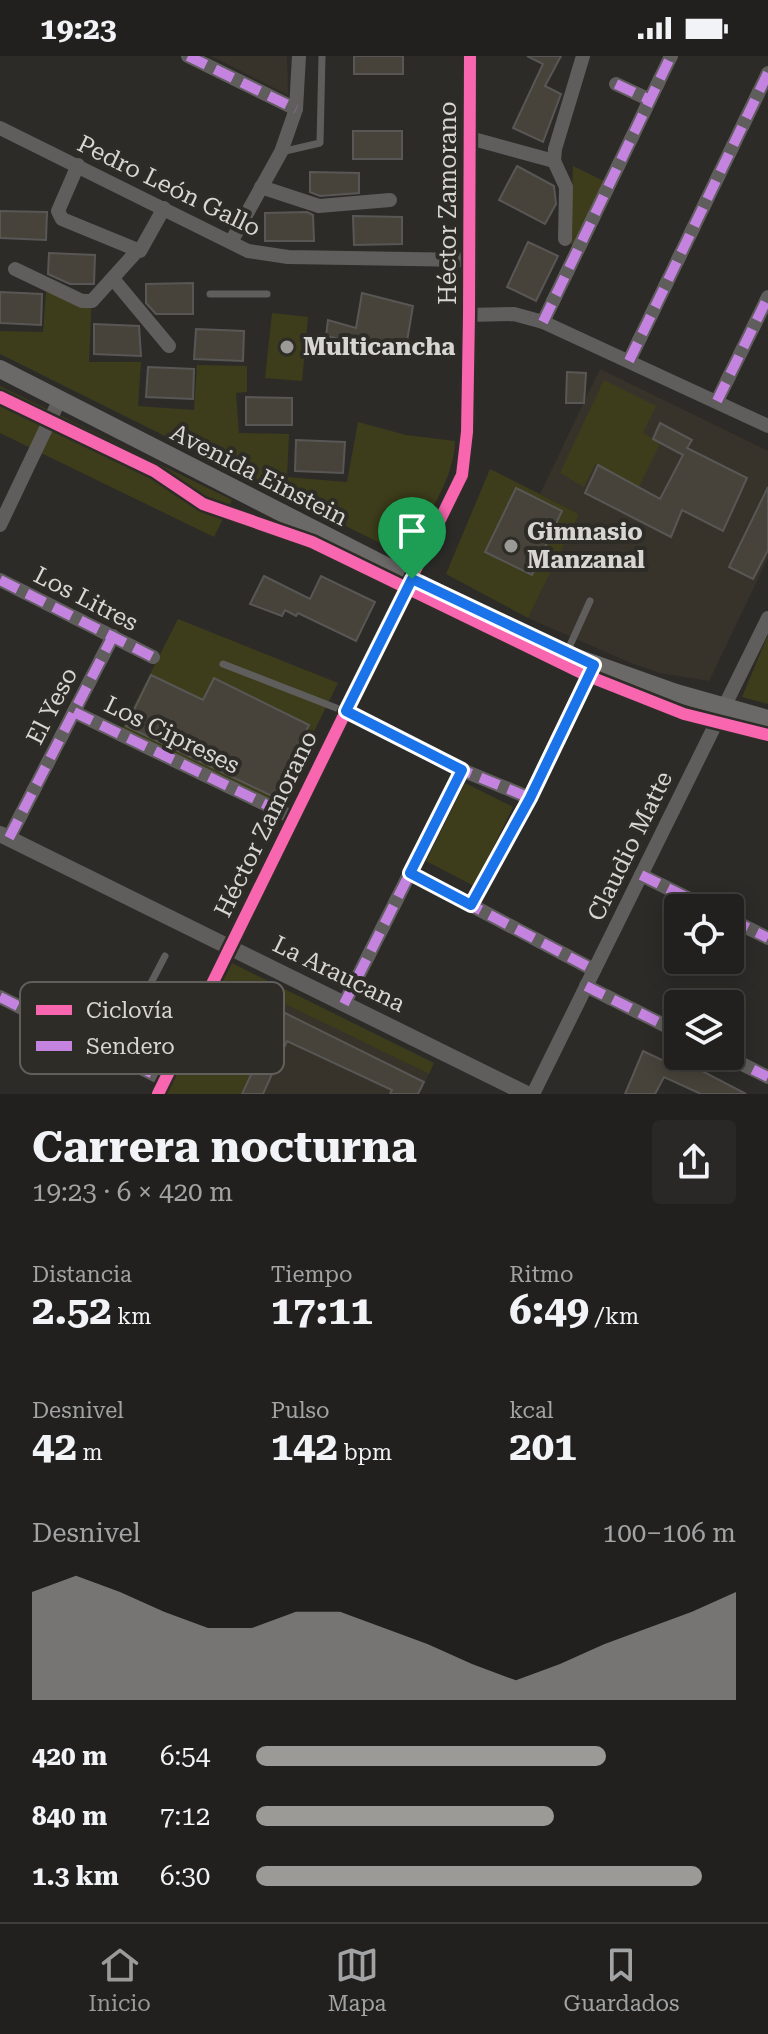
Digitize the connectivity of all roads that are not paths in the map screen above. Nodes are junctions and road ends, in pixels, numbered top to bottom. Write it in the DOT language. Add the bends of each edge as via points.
graph roads {
  1 [pos="188,56"];
  2 [pos="299,56"];
  3 [pos="322,56"];
  4 [pos="470,56"];
  5 [pos="583,56"];
  6 [pos="671,56"];
  7 [pos="768,73"];
  8 [pos="616,84"];
  9 [pos="650,100"];
  10 [pos="296,109"];
  11 [pos="2,132"];
  12 [pos="470,138"];
  13 [pos="281,152"];
  14 [pos="554,161"];
  15 [pos="78,165"];
  16 [pos="261,187"];
  17 [pos="390,200"];
  18 [pos="164,208"];
  19 [pos="565,239"];
  20 [pos="231,242"];
  21 [pos="137,251"];
  22 [pos="469,260"];
  23 [pos="15,269"];
  24 [pos="114,280"];
  25 [pos="210,294"];
  26 [pos="267,294"];
  27 [pos="768,297"];
  28 [pos="469,315"];
  29 [pos="543,322"];
  30 [pos="169,346"];
  31 [pos="629,361"];
  32 [pos="0,369"];
  33 [pos="60,399"];
  34 [pos="717,401"];
  35 [pos="768,426"];
  36 [pos="0,525"];
  37 [pos="412,579"];
  38 [pos="0,580"];
  39 [pos="590,601"];
  40 [pos="768,618"];
  41 [pos="113,636"];
  42 [pos="566,654"];
  43 [pos="153,657"];
  44 [pos="223,664"];
  45 [pos="594,665"];
  46 [pos="723,707"];
  47 [pos="346,711"];
  48 [pos="74,712"];
  49 [pos="768,719"];
  50 [pos="462,770"];
  51 [pos="530,798"];
  52 [pos="294,818"];
  53 [pos="4,836"];
  54 [pos="410,873"];
  55 [pos="641,875"];
  56 [pos="680,894"];
  57 [pos="471,905"];
  58 [pos="744,926"];
  59 [pos="768,938"];
  60 [pos="230,947"];
  61 [pos="165,956"];
  62 [pos="594,970"];
  63 [pos="151,982"];
  64 [pos="213,982"];
  65 [pos="586,986"];
  66 [pos="0,997"];
  67 [pos="344,1004"];
  68 [pos="20,1007"];
  69 [pos="664,1025"];
  70 [pos="744,1065"];
  71 [pos="153,1074"];
  72 [pos="168,1074"];
  73 [pos="768,1077"];
  74 [pos="165,1080"];
  75 [pos="158,1094"];
  76 [pos="527,1094"];
  77 [pos="533,1094"];
  1 -- 10 [label="street"];
  2 -- 10 [label="street"];
  3 -- 13 [label="lane" via="320,143"];
  4 -- 12 [label="street, Héctor Zamorano"];
  5 -- 14 [label="street"];
  6 -- 9 [label="street"];
  7 -- 31 [label="street"];
  8 -- 9 [label="street"];
  9 -- 29 [label="street"];
  10 -- 13 [label="street"];
  11 -- 15 [label="street, Pedro León Gallo"];
  12 -- 14 [label="street"];
  12 -- 22 [label="street, Héctor Zamorano"];
  13 -- 16 [label="street"];
  14 -- 19 [label="street" via="566,187"];
  15 -- 18 [label="street, Pedro León Gallo"];
  15 -- 21 [label="street" via="59,215"];
  16 -- 17 [label="street" via="319,206"];
  16 -- 20 [label="street"];
  18 -- 20 [label="street, Pedro León Gallo"];
  18 -- 21 [label="street"];
  20 -- 22 [label="street, Pedro León Gallo" via="268,256"];
  21 -- 24 [label="street"];
  22 -- 28 [label="street, Héctor Zamorano"];
  23 -- 24 [label="street" via="82,301 92,301"];
  24 -- 30 [label="street"];
  25 -- 26 [label="lane"];
  27 -- 34 [label="street"];
  28 -- 29 [label="street" via="514,314"];
  28 -- 37 [label="street, Héctor Zamorano" via="462,475"];
  29 -- 31 [label="street"];
  31 -- 34 [label="street"];
  32 -- 33 [label="main road, Avenida Einstein"];
  33 -- 36 [label="street"];
  33 -- 37 [label="main road, Avenida Einstein"];
  34 -- 35 [label="street"];
  37 -- 42 [label="main road, Avenida Einstein"];
  37 -- 47 [label="street, Héctor Zamorano"];
  38 -- 41 [label="street, Los Litres"];
  39 -- 42 [label="lane"];
  40 -- 46 [label="street, Claudio Matte"];
  41 -- 43 [label="street, Los Litres"];
  41 -- 48 [label="street, El Yeso"];
  42 -- 45 [label="main road, Avenida Einstein"];
  44 -- 47 [label="lane"];
  45 -- 46 [label="main road, Avenida Einstein"];
  45 -- 51 [label="street"];
  46 -- 49 [label="main road, Avenida Einstein"];
  46 -- 55 [label="street, Claudio Matte"];
  47 -- 50 [label="street"];
  47 -- 52 [label="street, Héctor Zamorano"];
  48 -- 52 [label="street, Los Cipreses"];
  48 -- 53 [label="street, El Yeso"];
  50 -- 51 [label="street"];
  50 -- 54 [label="street"];
  51 -- 57 [label="street"];
  52 -- 60 [label="street, Héctor Zamorano"];
  53 -- 60 [label="street, La Araucana"];
  54 -- 57 [label="street"];
  54 -- 67 [label="street"];
  55 -- 56 [label="street"];
  55 -- 62 [label="street, Claudio Matte"];
  57 -- 62 [label="street"];
  58 -- 59 [label="street"];
  60 -- 64 [label="street, Héctor Zamorano"];
  60 -- 67 [label="street, La Araucana"];
  61 -- 63 [label="lane"];
  62 -- 65 [label="street, Claudio Matte"];
  65 -- 69 [label="street"];
  65 -- 77 [label="street, Claudio Matte"];
  66 -- 68 [label="street"];
  67 -- 76 [label="street, La Araucana"];
  70 -- 73 [label="street"];
  71 -- 74 [label="street"];
  72 -- 74 [label="street, Héctor Zamorano"];
  74 -- 75 [label="street, Héctor Zamorano"];
}
